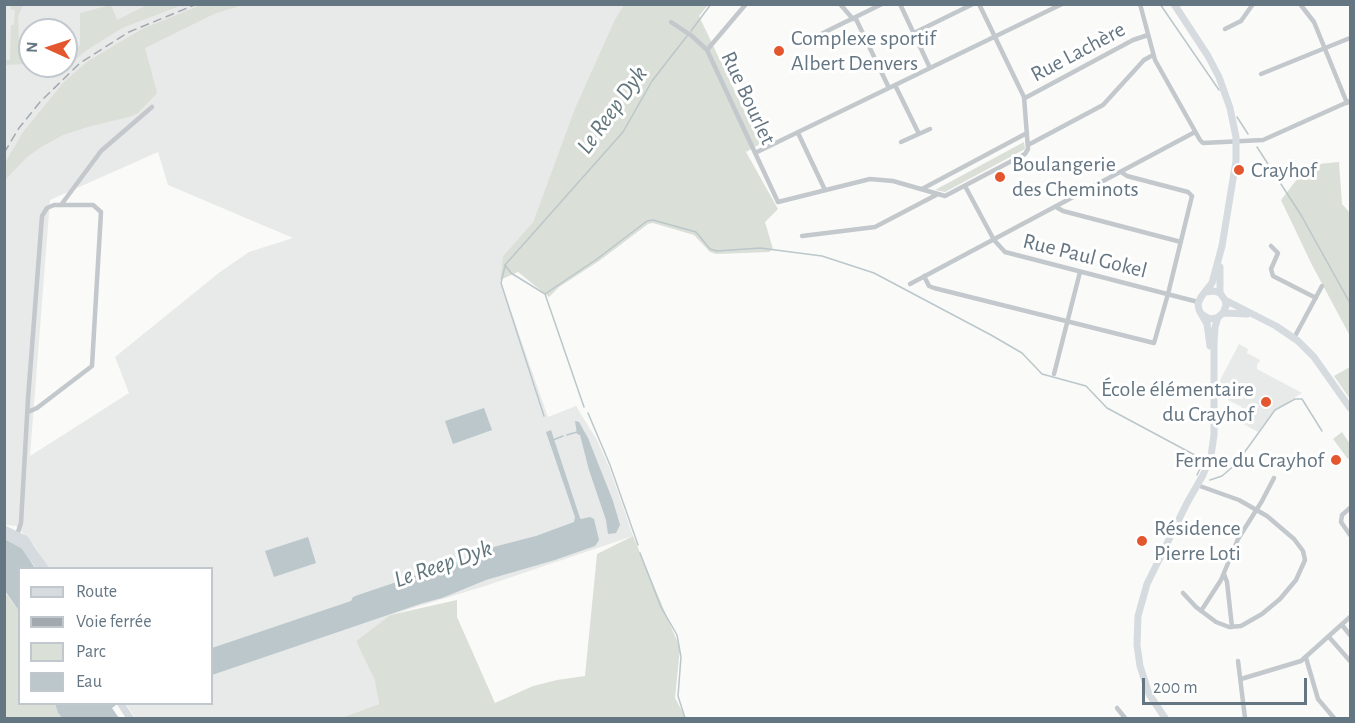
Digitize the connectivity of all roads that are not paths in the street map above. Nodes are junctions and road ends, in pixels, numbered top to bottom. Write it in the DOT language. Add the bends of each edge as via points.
graph roads {
  1 [pos="746,4"];
  2 [pos="840,4"];
  3 [pos="882,4"];
  4 [pos="900,4"];
  5 [pos="973,4"];
  6 [pos="979,4"];
  7 [pos="1062,4"];
  8 [pos="1140,4"];
  9 [pos="1175,4"];
  10 [pos="1253,4"];
  11 [pos="1300,4"];
  12 [pos="854,18"];
  13 [pos="671,22"];
  14 [pos="1225,29"];
  15 [pos="914,33"];
  16 [pos="821,34"];
  17 [pos="1148,35"];
  18 [pos="995,36"];
  19 [pos="1350,38"];
  20 [pos="1325,49"];
  21 [pos="707,50"];
  22 [pos="1153,55"];
  23 [pos="930,68"];
  24 [pos="1261,74"];
  25 [pos="895,85"];
  26 [pos="889,87"];
  27 [pos="1024,99"];
  28 [pos="1349,102"];
  29 [pos="152,107"];
  30 [pos="930,129"];
  31 [pos="1195,132"];
  32 [pos="798,133"];
  33 [pos="1027,133"];
  34 [pos="919,134"];
  35 [pos="901,142"];
  36 [pos="1236,143"];
  37 [pos="1028,145"];
  38 [pos="755,153"];
  39 [pos="1120,172"];
  40 [pos="965,186"];
  41 [pos="922,189"];
  42 [pos="825,190"];
  43 [pos="938,194"];
  44 [pos="61,205"];
  45 [pos="1056,207"];
  46 [pos="802,236"];
  47 [pos="994,240"];
  48 [pos="1181,242"];
  49 [pos="1222,246"];
  50 [pos="1271,246"];
  51 [pos="1080,272"];
  52 [pos="924,276"];
  53 [pos="910,284"];
  54 [pos="1322,286"];
  55 [pos="1206,292"];
  56 [pos="1168,294"];
  57 [pos="1223,297"];
  58 [pos="1316,297"];
  59 [pos="1198,302"];
  60 [pos="1203,315"];
  61 [pos="1221,315"];
  62 [pos="1258,317"];
  63 [pos="1067,322"];
  64 [pos="1294,338"];
  65 [pos="1213,373"];
  66 [pos="1054,374"];
  67 [pos="1350,408"];
  68 [pos="28,412"];
  69 [pos="1274,478"];
  70 [pos="1197,485"];
  71 [pos="1350,508"];
  72 [pos="1257,509"];
  73 [pos="4,529"];
  74 [pos="4,535"];
  75 [pos="1350,535"];
  76 [pos="17,537"];
  77 [pos="39,567"];
  78 [pos="44,567"];
  79 [pos="1224,574"];
  80 [pos="1183,593"];
  81 [pos="1201,611"];
  82 [pos="1350,617"];
  83 [pos="1342,625"];
  84 [pos="1232,627"];
  85 [pos="1350,635"];
  86 [pos="1329,637"];
  87 [pos="1306,658"];
  88 [pos="1350,660"];
  89 [pos="1239,661"];
  90 [pos="1241,679"];
  91 [pos="122,705"];
  92 [pos="1117,708"];
  93 [pos="130,718"];
  94 [pos="1125,718"];
  95 [pos="1165,718"];
  96 [pos="1245,718"];
  97 [pos="1334,718"];
  1 -- 21 [label="street"];
  2 -- 12 [label="street"];
  3 -- 12 [label="street"];
  4 -- 15 [label="street"];
  5 -- 15 [label="street"];
  6 -- 18 [label="street"];
  7 -- 18 [label="street"];
  8 -- 17 [label="street"];
  9 -- 36 [label="street" via="1221,81"];
  10 -- 14 [label="street" via="1241,21"];
  11 -- 20 [label="street" via="1313,20"];
  12 -- 16 [label="street"];
  12 -- 26 [label="street"];
  13 -- 21 [label="street, Rue Bourlet"];
  15 -- 23 [label="street"];
  17 -- 22 [label="street"];
  17 -- 27 [label="street, Rue Lachère"];
  18 -- 23 [label="street"];
  18 -- 27 [label="street"];
  19 -- 20 [label="street"];
  20 -- 24 [label="street"];
  20 -- 28 [label="street"];
  21 -- 38 [label="street, Rue Bourlet"];
  22 -- 31 [label="street"];
  22 -- 37 [label="street" via="1103,105"];
  23 -- 25 [label="street"];
  25 -- 26 [label="street"];
  25 -- 34 [label="street"];
  26 -- 32 [label="street"];
  27 -- 33 [label="street"];
  28 -- 36 [label="street" via="1263,140"];
  29 -- 44 [label="street" via="101,151"];
  30 -- 34 [label="street"];
  31 -- 36 [label="street" via="1204,143"];
  31 -- 39 [label="street"];
  32 -- 38 [label="street"];
  32 -- 42 [label="street"];
  33 -- 37 [label="street"];
  33 -- 41 [label="street"];
  34 -- 35 [label="street"];
  36 -- 49 [label="street"];
  37 -- 40 [label="street" via="1025,154"];
  38 -- 42 [label="street, Rue Bourlet" via="778,202"];
  39 -- 45 [label="street"];
  39 -- 48 [label="street" via="1191,194"];
  40 -- 43 [label="street" via="948,195"];
  40 -- 47 [label="street, Rue Paul Gokel"];
  41 -- 42 [label="street" via="870,179"];
  41 -- 43 [label="street"];
  43 -- 46 [label="street" via="875,227"];
  44 -- 68 [label="street" via="50,206 42,216"];
  44 -- 68 [label="street" via="93,205 101,212 92,365"];
  45 -- 47 [label="street"];
  45 -- 48 [label="street"];
  47 -- 51 [label="street, Rue Paul Gokel" via="1008,253"];
  47 -- 52 [label="street"];
  48 -- 56 [label="street"];
  49 -- 55 [label="street"];
  49 -- 57 [label="street" via="1219,281"];
  50 -- 58 [label="street" via="1278,253 1271,269 1273,276"];
  51 -- 56 [label="street, Rue Paul Gokel"];
  51 -- 63 [label="street"];
  52 -- 53 [label="street"];
  52 -- 63 [label="street" via="934,288"];
  54 -- 58 [label="street"];
  55 -- 57 [label="street"];
  55 -- 59 [label="street"];
  56 -- 59 [label="street, Rue Paul Gokel"];
  56 -- 63 [label="street" via="1154,343"];
  57 -- 61 [label="street" via="1226,306"];
  57 -- 62 [label="street"];
  58 -- 64 [label="street"];
  59 -- 60 [label="street"];
  60 -- 61 [label="street"];
  60 -- 65 [label="street"];
  61 -- 62 [label="street"];
  61 -- 65 [label="street" via="1214,332"];
  62 -- 64 [label="street"];
  63 -- 66 [label="street"];
  64 -- 67 [label="street" via="1314,357"];
  65 -- 70 [label="street" via="1213,443 1209,463"];
  68 -- 76 [label="street"];
  69 -- 72 [label="street"];
  70 -- 72 [label="street"];
  70 -- 95 [label="street" via="1147,584 1138,616 1140,666 1149,694"];
  71 -- 75 [label="street" via="1341,520"];
  72 -- 79 [label="street" via="1233,549"];
  72 -- 84 [label="street" via="1294,539 1305,562 1293,584 1273,606 1248,623"];
  73 -- 76 [label="street"];
  74 -- 76 [label="street"];
  76 -- 77 [label="street"];
  76 -- 78 [label="street" via="31,546"];
  79 -- 81 [label="street"];
  79 -- 84 [label="street"];
  80 -- 81 [label="street"];
  81 -- 84 [label="street"];
  82 -- 83 [label="street"];
  83 -- 85 [label="street"];
  83 -- 86 [label="street"];
  86 -- 87 [label="street"];
  86 -- 88 [label="street"];
  87 -- 90 [label="street"];
  87 -- 97 [label="street" via="1318,699"];
  89 -- 90 [label="street"];
  90 -- 96 [label="street"];
  91 -- 93 [label="street"];
  92 -- 94 [label="street"];
}
